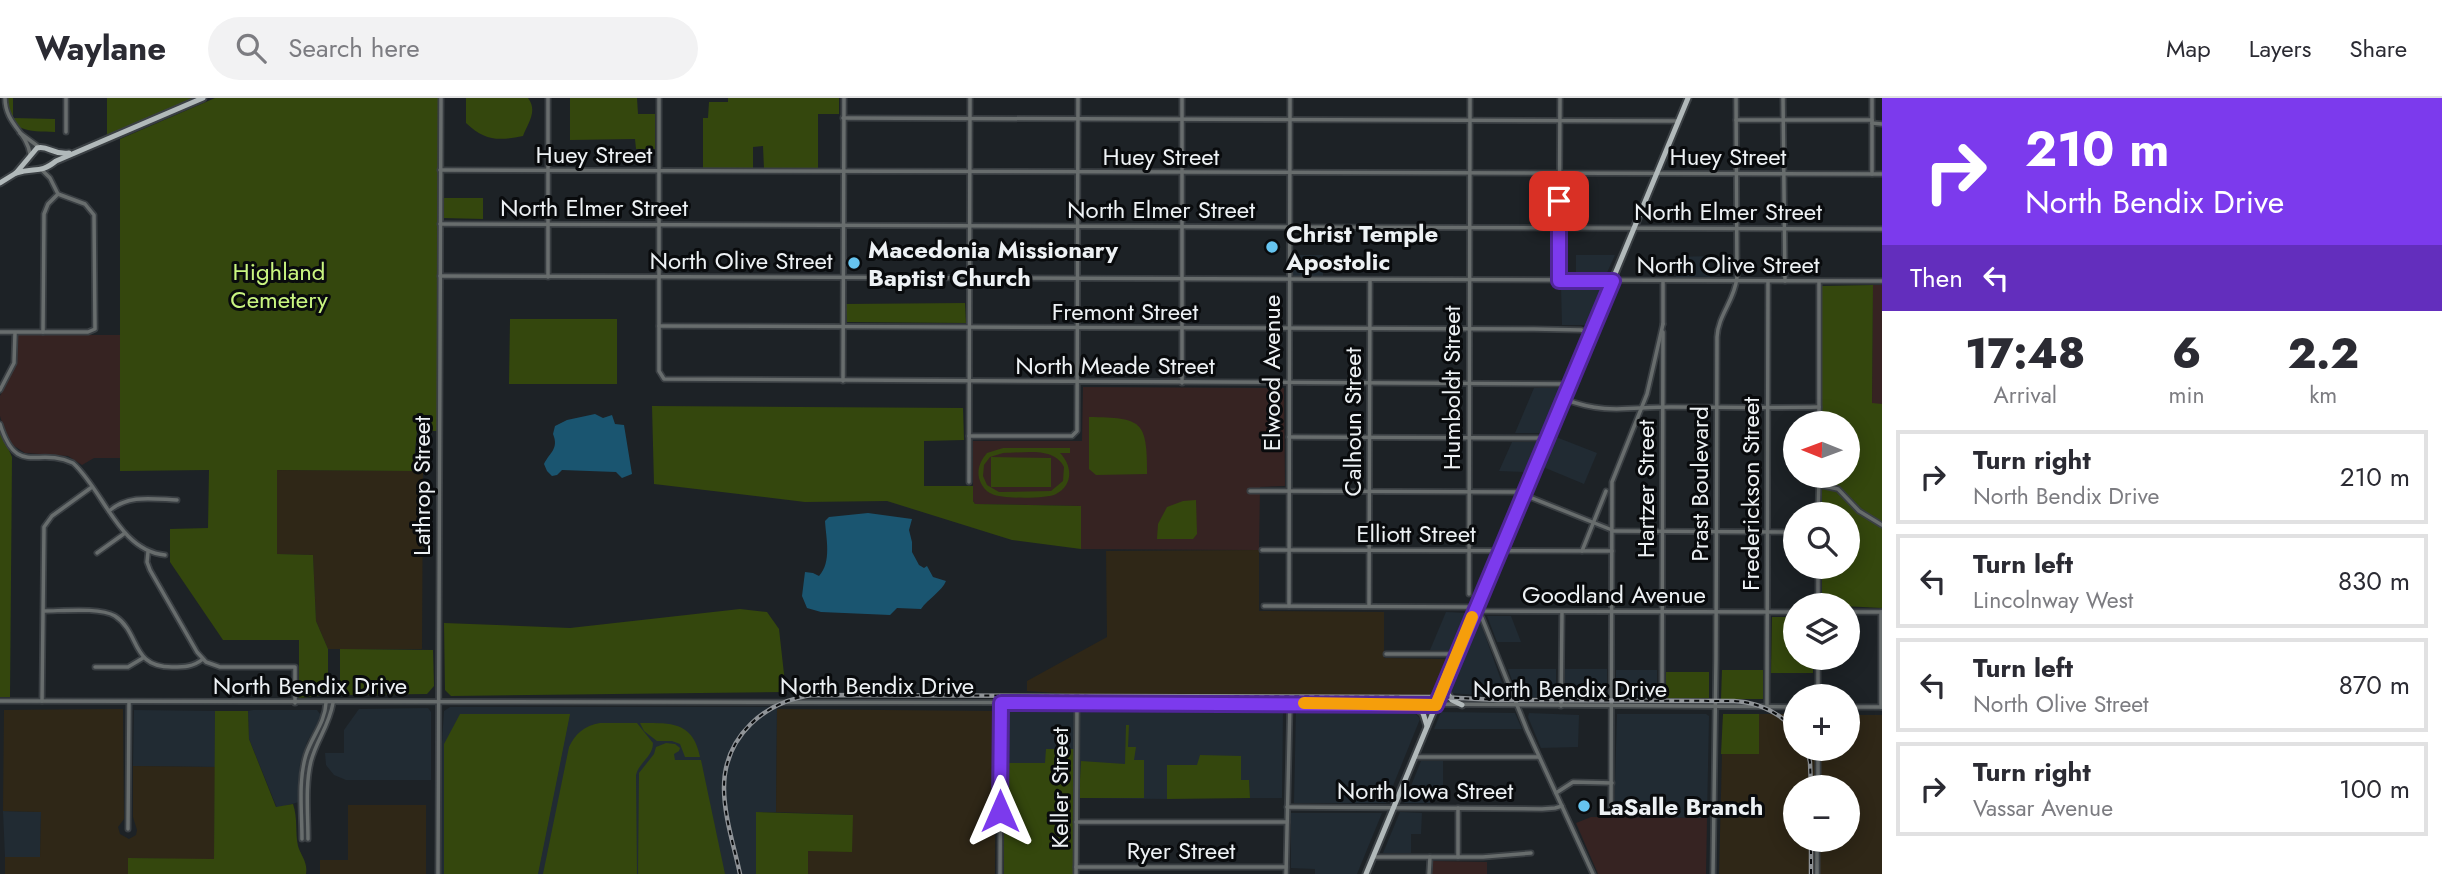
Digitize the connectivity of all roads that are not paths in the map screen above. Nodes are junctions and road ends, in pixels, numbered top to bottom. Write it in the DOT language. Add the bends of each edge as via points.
graph roads {
  1 [pos="5,98"];
  2 [pos="66,98"];
  3 [pos="203,98"];
  4 [pos="441,98"];
  5 [pos="548,98"];
  6 [pos="659,98"];
  7 [pos="844,98"];
  8 [pos="970,98"];
  9 [pos="1078,98"];
  10 [pos="1182,98"];
  11 [pos="1290,98"];
  12 [pos="1469,98"];
  13 [pos="1560,98"];
  14 [pos="1688,98"];
  15 [pos="1736,98"];
  16 [pos="1783,98"];
  17 [pos="1872,98"];
  18 [pos="843,118"];
  19 [pos="970,119"];
  20 [pos="1078,119"];
  21 [pos="1182,120"];
  22 [pos="1290,120"];
  23 [pos="1469,120"];
  24 [pos="1736,120"];
  25 [pos="1783,120"];
  26 [pos="1560,121"];
  27 [pos="1678,121"];
  28 [pos="1872,122"];
  29 [pos="1882,124"];
  30 [pos="66,131"];
  31 [pos="18,132"];
  32 [pos="40,147"];
  33 [pos="51,152"];
  34 [pos="75,152"];
  35 [pos="30,156"];
  36 [pos="52,164"];
  37 [pos="39,169"];
  38 [pos="440,170"];
  39 [pos="548,171"];
  40 [pos="659,172"];
  41 [pos="843,172"];
  42 [pos="970,172"];
  43 [pos="16,173"];
  44 [pos="1077,173"];
  45 [pos="1182,173"];
  46 [pos="1290,173"];
  47 [pos="1736,173"];
  48 [pos="1468,174"];
  49 [pos="1559,174"];
  50 [pos="1656,174"];
  51 [pos="1783,174"];
  52 [pos="1872,174"];
  53 [pos="1882,174"];
  54 [pos="50,178"];
  55 [pos="0,183"];
  56 [pos="58,194"];
  57 [pos="440,224"];
  58 [pos="548,224"];
  59 [pos="659,225"];
  60 [pos="843,225"];
  61 [pos="970,226"];
  62 [pos="1078,226"];
  63 [pos="1181,227"];
  64 [pos="1289,227"];
  65 [pos="1469,228"];
  66 [pos="1559,228"];
  67 [pos="1635,228"];
  68 [pos="1737,229"];
  69 [pos="1784,229"];
  70 [pos="1882,229"];
  71 [pos="440,276"];
  72 [pos="548,277"];
  73 [pos="659,277"];
  74 [pos="844,278"];
  75 [pos="970,278"];
  76 [pos="1077,279"];
  77 [pos="1181,279"];
  78 [pos="1289,280"];
  79 [pos="1370,280"];
  80 [pos="1469,280"];
  81 [pos="1559,281"];
  82 [pos="1613,281"];
  83 [pos="1663,281"];
  84 [pos="1737,281"];
  85 [pos="1768,281"];
  86 [pos="1785,281"];
  87 [pos="1819,281"];
  88 [pos="1882,282"];
  89 [pos="1663,324"];
  90 [pos="659,326"];
  91 [pos="843,327"];
  92 [pos="969,327"];
  93 [pos="1078,328"];
  94 [pos="1182,328"];
  95 [pos="1289,329"];
  96 [pos="1370,329"];
  97 [pos="1469,329"];
  98 [pos="0,332"];
  99 [pos="15,332"];
  100 [pos="43,332"];
  101 [pos="1591,334"];
  102 [pos="843,381"];
  103 [pos="969,382"];
  104 [pos="1077,382"];
  105 [pos="1182,383"];
  106 [pos="1289,383"];
  107 [pos="1370,383"];
  108 [pos="1469,383"];
  109 [pos="1570,384"];
  110 [pos="0,390"];
  111 [pos="1564,399"];
  112 [pos="1662,407"];
  113 [pos="1717,407"];
  114 [pos="1768,407"];
  115 [pos="1819,407"];
  116 [pos="1642,410"];
  117 [pos="1819,411"];
  118 [pos="0,424"];
  119 [pos="969,436"];
  120 [pos="1289,437"];
  121 [pos="1370,437"];
  122 [pos="1468,437"];
  123 [pos="1548,438"];
  124 [pos="969,482"];
  125 [pos="92,487"];
  126 [pos="1837,488"];
  127 [pos="1250,491"];
  128 [pos="1289,491"];
  129 [pos="1370,491"];
  130 [pos="1606,491"];
  131 [pos="1468,492"];
  132 [pos="1525,494"];
  133 [pos="177,500"];
  134 [pos="109,510"];
  135 [pos="1594,522"];
  136 [pos="1882,525"];
  137 [pos="1612,531"];
  138 [pos="1662,532"];
  139 [pos="1716,532"];
  140 [pos="1768,532"];
  141 [pos="1783,532"];
  142 [pos="125,533"];
  143 [pos="1262,550"];
  144 [pos="1289,550"];
  145 [pos="1370,551"];
  146 [pos="1468,551"];
  147 [pos="1501,551"];
  148 [pos="1582,551"];
  149 [pos="1612,551"];
  150 [pos="148,552"];
  151 [pos="97,553"];
  152 [pos="165,555"];
  153 [pos="1469,594"];
  154 [pos="1264,606"];
  155 [pos="1289,606"];
  156 [pos="1369,606"];
  157 [pos="1475,609"];
  158 [pos="43,611"];
  159 [pos="1612,611"];
  160 [pos="1562,612"];
  161 [pos="1662,612"];
  162 [pos="1716,612"];
  163 [pos="1768,612"];
  164 [pos="1783,612"];
  165 [pos="1860,612"];
  166 [pos="1882,612"];
  167 [pos="1386,654"];
  168 [pos="1457,654"];
  169 [pos="143,658"];
  170 [pos="203,659"];
  171 [pos="95,667"];
  172 [pos="1443,687"];
  173 [pos="1662,696"];
  174 [pos="0,701"];
  175 [pos="42,701"];
  176 [pos="129,702"];
  177 [pos="295,703"];
  178 [pos="326,703"];
  179 [pos="334,703"];
  180 [pos="438,703"];
  181 [pos="1001,703"];
  182 [pos="1077,703"];
  183 [pos="1290,703"];
  184 [pos="1410,704"];
  185 [pos="1436,705"];
  186 [pos="1462,705"];
  187 [pos="1517,706"];
  188 [pos="1561,706"];
  189 [pos="1611,706"];
  190 [pos="1783,706"];
  191 [pos="1716,707"];
  192 [pos="1767,707"];
  193 [pos="1860,707"];
  194 [pos="1882,707"];
  195 [pos="1427,727"];
  196 [pos="1415,757"];
  197 [pos="1539,757"];
  198 [pos="1612,782"];
  199 [pos="1556,793"];
  200 [pos="1562,806"];
  201 [pos="1287,807"];
  202 [pos="1394,807"];
  203 [pos="1458,808"];
  204 [pos="1611,814"];
  205 [pos="1076,822"];
  206 [pos="1287,822"];
  207 [pos="128,829"];
  208 [pos="302,839"];
  209 [pos="308,839"];
  210 [pos="1817,852"];
  211 [pos="1531,853"];
  212 [pos="1373,857"];
  213 [pos="1430,857"];
  214 [pos="1458,858"];
  215 [pos="1076,867"];
  216 [pos="1286,867"];
  217 [pos="438,874"];
  218 [pos="1000,874"];
  219 [pos="1076,874"];
  220 [pos="1286,874"];
  221 [pos="1366,874"];
  222 [pos="1429,874"];
  223 [pos="1593,874"];
  224 [pos="1713,874"];
  225 [pos="1817,874"];
  1 -- 31 [label="street" via="6,112"];
  2 -- 30 [label="street"];
  3 -- 34 [label="main road"];
  4 -- 38 [label="street, Lathrop Street"];
  5 -- 39 [label="street"];
  6 -- 40 [label="street"];
  7 -- 18 [label="street"];
  8 -- 19 [label="street"];
  9 -- 20 [label="street"];
  10 -- 21 [label="street"];
  11 -- 22 [label="street, Elwood Avenue"];
  12 -- 23 [label="street, Humboldt Street"];
  13 -- 26 [label="street"];
  14 -- 27 [label="main road"];
  15 -- 24 [label="street, Prast Boulevard"];
  16 -- 25 [label="street"];
  17 -- 28 [label="street"];
  18 -- 19 [label="street"];
  18 -- 41 [label="street"];
  19 -- 20 [label="street"];
  19 -- 42 [label="street"];
  20 -- 21 [label="street"];
  20 -- 44 [label="street"];
  21 -- 22 [label="street"];
  21 -- 45 [label="street"];
  22 -- 23 [label="street"];
  22 -- 46 [label="street, Elwood Avenue"];
  23 -- 26 [label="street"];
  23 -- 48 [label="street, Humboldt Street"];
  24 -- 25 [label="street"];
  24 -- 47 [label="street, Prast Boulevard"];
  25 -- 28 [label="street"];
  25 -- 51 [label="street"];
  26 -- 27 [label="street"];
  26 -- 49 [label="street"];
  27 -- 50 [label="main road"];
  28 -- 29 [label="street"];
  28 -- 52 [label="street"];
  31 -- 32 [label="street"];
  31 -- 35 [label="street"];
  32 -- 33 [label="main road"];
  32 -- 35 [label="main road"];
  33 -- 34 [label="main road"];
  33 -- 36 [label="main road"];
  34 -- 36 [label="main road"];
  35 -- 37 [label="main road" via="31,164"];
  35 -- 43 [label="main road"];
  36 -- 37 [label="main road"];
  36 -- 54 [label="street"];
  37 -- 43 [label="main road"];
  37 -- 54 [label="street"];
  38 -- 39 [label="street, Huey Street"];
  38 -- 57 [label="street, Lathrop Street"];
  39 -- 40 [label="street, Huey Street"];
  39 -- 58 [label="street"];
  40 -- 41 [label="street, Huey Street"];
  40 -- 59 [label="street"];
  41 -- 42 [label="street, Huey Street"];
  41 -- 60 [label="street"];
  42 -- 44 [label="street, Huey Street"];
  42 -- 61 [label="street"];
  43 -- 55 [label="main road"];
  44 -- 45 [label="street, Huey Street"];
  44 -- 62 [label="street"];
  45 -- 46 [label="street, Huey Street"];
  45 -- 63 [label="street"];
  46 -- 48 [label="street, Huey Street"];
  46 -- 64 [label="street, Elwood Avenue"];
  47 -- 50 [label="street, Huey Street"];
  47 -- 51 [label="street, Huey Street"];
  47 -- 68 [label="street, Prast Boulevard"];
  48 -- 49 [label="street, Huey Street"];
  48 -- 65 [label="street, Humboldt Street"];
  49 -- 50 [label="street, Huey Street"];
  49 -- 66 [label="street"];
  50 -- 67 [label="main road"];
  51 -- 52 [label="street, Huey Street"];
  51 -- 69 [label="street"];
  52 -- 53 [label="street, Huey Street"];
  54 -- 56 [label="street"];
  56 -- 100 [label="street" via="44,214"];
  56 -- 100 [label="street" via="85,204 95,219 95,331"];
  57 -- 58 [label="street, North Elmer Street"];
  57 -- 71 [label="street, Lathrop Street"];
  58 -- 59 [label="street, North Elmer Street"];
  58 -- 72 [label="street"];
  59 -- 60 [label="street, North Elmer Street"];
  59 -- 73 [label="street"];
  60 -- 61 [label="street, North Elmer Street"];
  60 -- 74 [label="street"];
  61 -- 62 [label="street, North Elmer Street"];
  61 -- 75 [label="street"];
  62 -- 63 [label="street, North Elmer Street"];
  62 -- 76 [label="street"];
  63 -- 64 [label="street, North Elmer Street"];
  63 -- 77 [label="street"];
  64 -- 65 [label="street, North Elmer Street"];
  64 -- 78 [label="street, Elwood Avenue"];
  65 -- 66 [label="street, North Elmer Street"];
  65 -- 80 [label="street, Humboldt Street"];
  66 -- 67 [label="street, North Elmer Street"];
  66 -- 81 [label="street"];
  67 -- 68 [label="street, North Elmer Street"];
  67 -- 82 [label="main road"];
  68 -- 69 [label="street, North Elmer Street"];
  68 -- 84 [label="street, Prast Boulevard"];
  69 -- 70 [label="street, North Elmer Street"];
  69 -- 86 [label="street"];
  71 -- 72 [label="street, North Olive Street"];
  71 -- 180 [label="street, Lathrop Street"];
  72 -- 73 [label="street, North Olive Street"];
  73 -- 74 [label="street, North Olive Street"];
  73 -- 90 [label="street"];
  74 -- 75 [label="street, North Olive Street"];
  74 -- 91 [label="street"];
  75 -- 76 [label="street, North Olive Street"];
  75 -- 92 [label="street"];
  76 -- 77 [label="street, North Olive Street"];
  76 -- 93 [label="street"];
  77 -- 78 [label="street, North Olive Street"];
  77 -- 94 [label="street"];
  78 -- 79 [label="street, North Olive Street"];
  78 -- 95 [label="street, Elwood Avenue"];
  79 -- 80 [label="street, North Olive Street"];
  79 -- 96 [label="street, Calhoun Street"];
  80 -- 81 [label="street, North Olive Street"];
  80 -- 97 [label="street, Humboldt Street"];
  81 -- 82 [label="street, North Olive Street"];
  82 -- 83 [label="street, North Olive Street"];
  82 -- 101 [label="main road"];
  83 -- 84 [label="street, North Olive Street"];
  83 -- 89 [label="street, Hartzer Street"];
  84 -- 85 [label="street, North Olive Street"];
  84 -- 113 [label="street, Prast Boulevard" via="1717,332"];
  85 -- 86 [label="street, North Olive Street"];
  85 -- 114 [label="street, Frederickson Street"];
  86 -- 87 [label="street, North Olive Street"];
  87 -- 88 [label="street, North Olive Street"];
  87 -- 115 [label="street"];
  89 -- 112 [label="street, Hartzer Street"];
  89 -- 116 [label="street"];
  90 -- 91 [label="street, Fremont Street"];
  90 -- 102 [label="street, North Meade Street" via="660,377 670,380"];
  91 -- 92 [label="street, Fremont Street"];
  91 -- 102 [label="street"];
  92 -- 93 [label="street, Fremont Street"];
  92 -- 103 [label="street"];
  93 -- 94 [label="street, Fremont Street"];
  93 -- 104 [label="street"];
  94 -- 95 [label="street, Fremont Street"];
  94 -- 105 [label="street"];
  95 -- 96 [label="street, Fremont Street"];
  95 -- 106 [label="street, Elwood Avenue"];
  96 -- 97 [label="street, Fremont Street"];
  96 -- 107 [label="street, Calhoun Street"];
  97 -- 101 [label="street, Fremont Street" via="1581,330"];
  97 -- 108 [label="street, Humboldt Street"];
  98 -- 99 [label="street"];
  99 -- 100 [label="street"];
  99 -- 110 [label="street" via="14,363"];
  101 -- 109 [label="main road"];
  102 -- 103 [label="street, North Meade Street"];
  103 -- 104 [label="street, North Meade Street"];
  103 -- 119 [label="street"];
  104 -- 105 [label="street, North Meade Street"];
  104 -- 119 [label="street" via="1076,434"];
  105 -- 106 [label="street, North Meade Street"];
  106 -- 107 [label="street, North Meade Street"];
  106 -- 120 [label="street, Elwood Avenue"];
  107 -- 108 [label="street, North Meade Street"];
  107 -- 121 [label="street, Calhoun Street"];
  108 -- 109 [label="street, North Meade Street"];
  108 -- 122 [label="street, Humboldt Street"];
  109 -- 111 [label="main road"];
  111 -- 116 [label="street" via="1599,409"];
  111 -- 123 [label="main road"];
  112 -- 113 [label="street"];
  112 -- 116 [label="street"];
  112 -- 138 [label="street, Hartzer Street"];
  113 -- 114 [label="street"];
  113 -- 139 [label="street, Prast Boulevard"];
  114 -- 115 [label="street"];
  114 -- 140 [label="street, Frederickson Street"];
  115 -- 117 [label="street"];
  116 -- 137 [label="street" via="1612,482"];
  118 -- 125 [label="street" via="14,452 68,461"];
  119 -- 124 [label="street"];
  120 -- 121 [label="street"];
  120 -- 128 [label="street, Elwood Avenue"];
  121 -- 122 [label="street"];
  121 -- 129 [label="street, Calhoun Street"];
  122 -- 123 [label="street"];
  122 -- 131 [label="street, Humboldt Street"];
  123 -- 132 [label="main road"];
  125 -- 134 [label="street"];
  125 -- 158 [label="street" via="44,527"];
  126 -- 136 [label="street" via="1858,511"];
  127 -- 128 [label="street"];
  128 -- 129 [label="street"];
  128 -- 144 [label="street, Elwood Avenue"];
  129 -- 131 [label="street"];
  129 -- 145 [label="street, Calhoun Street"];
  130 -- 135 [label="street"];
  131 -- 132 [label="street"];
  131 -- 146 [label="street, Humboldt Street"];
  132 -- 135 [label="street"];
  132 -- 147 [label="main road"];
  133 -- 134 [label="street" via="130,499"];
  134 -- 142 [label="street"];
  135 -- 137 [label="street"];
  135 -- 148 [label="street"];
  137 -- 138 [label="street"];
  137 -- 149 [label="street"];
  138 -- 139 [label="street"];
  138 -- 161 [label="street, Hartzer Street"];
  139 -- 140 [label="street"];
  139 -- 162 [label="street, Prast Boulevard"];
  140 -- 141 [label="street"];
  140 -- 163 [label="street, Frederickson Street"];
  142 -- 150 [label="street"];
  142 -- 151 [label="street"];
  143 -- 144 [label="street, Elliott Street"];
  144 -- 145 [label="street, Elliott Street"];
  144 -- 155 [label="street, Elwood Avenue"];
  145 -- 146 [label="street, Elliott Street"];
  145 -- 156 [label="street, Calhoun Street"];
  146 -- 147 [label="street, Elliott Street"];
  146 -- 153 [label="street, Humboldt Street"];
  147 -- 148 [label="street, Elliott Street"];
  147 -- 157 [label="main road"];
  148 -- 149 [label="street, Elliott Street"];
  149 -- 159 [label="street"];
  150 -- 152 [label="street"];
  150 -- 170 [label="street" via="150,570"];
  154 -- 155 [label="street, Goodland Avenue"];
  155 -- 156 [label="street, Goodland Avenue"];
  156 -- 157 [label="street, Goodland Avenue"];
  157 -- 160 [label="street, Goodland Avenue"];
  157 -- 168 [label="main road"];
  157 -- 187 [label="street"];
  158 -- 169 [label="street" via="113,615 124,624"];
  158 -- 175 [label="street"];
  159 -- 160 [label="street, Goodland Avenue"];
  159 -- 161 [label="street, Goodland Avenue"];
  159 -- 189 [label="street"];
  160 -- 188 [label="street"];
  161 -- 162 [label="street, Goodland Avenue"];
  161 -- 173 [label="street, Hartzer Street"];
  162 -- 163 [label="street, Goodland Avenue"];
  162 -- 191 [label="street, Prast Boulevard"];
  163 -- 164 [label="street, Goodland Avenue"];
  163 -- 192 [label="street, Frederickson Street"];
  165 -- 166 [label="street"];
  166 -- 194 [label="street"];
  167 -- 168 [label="street"];
  168 -- 172 [label="main road"];
  169 -- 170 [label="street" via="165,667 191,666"];
  169 -- 171 [label="street" via="128,667"];
  170 -- 177 [label="street" via="220,667 295,667"];
  172 -- 185 [label="main road"];
  172 -- 186 [label="main road"];
  174 -- 175 [label="street, North Bendix Drive"];
  175 -- 176 [label="street, North Bendix Drive"];
  176 -- 177 [label="street, North Bendix Drive"];
  176 -- 207 [label="street"];
  177 -- 178 [label="street, North Bendix Drive"];
  178 -- 179 [label="street, North Bendix Drive"];
  178 -- 208 [label="street" via="304,763"];
  179 -- 180 [label="street, North Bendix Drive"];
  179 -- 209 [label="street" via="309,770"];
  180 -- 181 [label="street, North Bendix Drive"];
  180 -- 217 [label="street, Lathrop Street"];
  181 -- 182 [label="street, North Bendix Drive"];
  181 -- 218 [label="street"];
  182 -- 183 [label="street, North Bendix Drive"];
  182 -- 205 [label="street, Keller Street"];
  183 -- 184 [label="street, North Bendix Drive"];
  183 -- 201 [label="street"];
  184 -- 185 [label="street, North Bendix Drive"];
  184 -- 195 [label="main road" via="1423,713"];
  185 -- 186 [label="street, North Bendix Drive"];
  185 -- 195 [label="main road"];
  186 -- 187 [label="street, North Bendix Drive"];
  187 -- 188 [label="street, North Bendix Drive"];
  187 -- 197 [label="street"];
  188 -- 189 [label="street, North Bendix Drive"];
  189 -- 191 [label="street, North Bendix Drive"];
  189 -- 198 [label="street"];
  190 -- 192 [label="street, North Bendix Drive"];
  191 -- 192 [label="street, North Bendix Drive"];
  191 -- 224 [label="street, Prast Boulevard"];
  193 -- 194 [label="street"];
  195 -- 196 [label="main road"];
  196 -- 197 [label="street"];
  196 -- 202 [label="main road"];
  197 -- 199 [label="street"];
  198 -- 199 [label="street" via="1573,782"];
  198 -- 204 [label="street"];
  199 -- 200 [label="street"];
  200 -- 203 [label="street, North Iowa Street"];
  200 -- 223 [label="street"];
  201 -- 202 [label="street, North Iowa Street"];
  201 -- 206 [label="street"];
  202 -- 203 [label="street, North Iowa Street"];
  202 -- 212 [label="main road"];
  203 -- 214 [label="street"];
  205 -- 206 [label="street"];
  205 -- 215 [label="street, Keller Street"];
  206 -- 216 [label="street"];
  210 -- 225 [label="street"];
  211 -- 214 [label="street"];
  212 -- 213 [label="street"];
  212 -- 221 [label="main road"];
  213 -- 214 [label="street"];
  213 -- 222 [label="street"];
  215 -- 216 [label="street, Ryer Street"];
  215 -- 219 [label="street, Keller Street"];
  216 -- 220 [label="street"];
}
